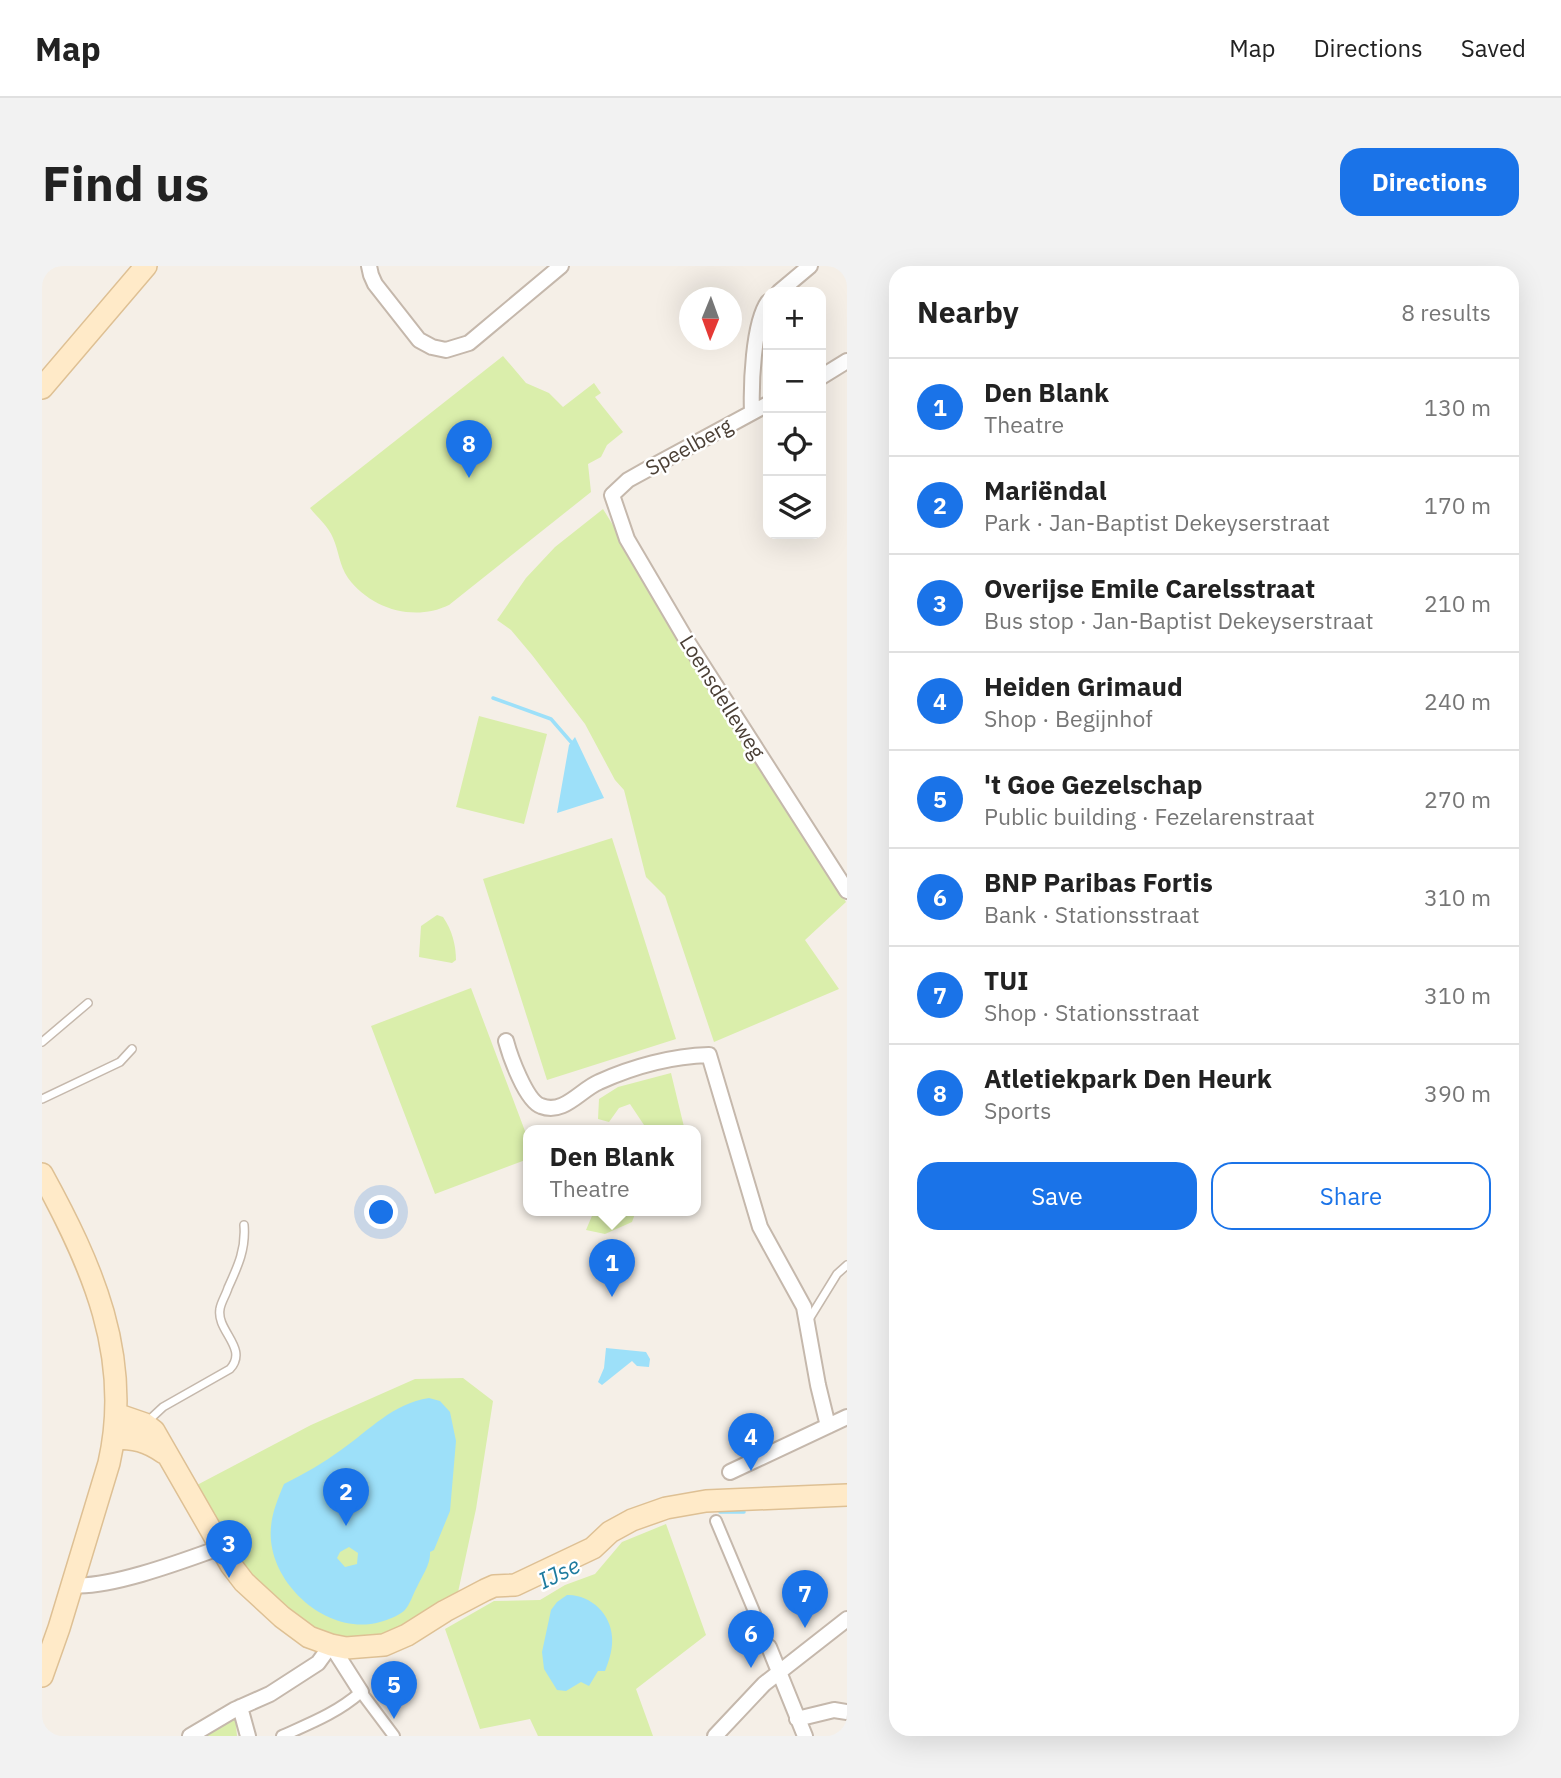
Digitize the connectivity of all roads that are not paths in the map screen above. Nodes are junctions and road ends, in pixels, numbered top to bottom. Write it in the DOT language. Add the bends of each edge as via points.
graph roads {
  1 [pos="146,266"];
  2 [pos="369,266"];
  3 [pos="561,266"];
  4 [pos="810,266"];
  5 [pos="785,287"];
  6 [pos="763,314"];
  7 [pos="847,361"];
  8 [pos="826,374"];
  9 [pos="42,388"];
  10 [pos="763,406"];
  11 [pos="752,412"];
  12 [pos="612,495"];
  13 [pos="846,885"];
  14 [pos="88,1003"];
  15 [pos="506,1041"];
  16 [pos="42,1042"];
  17 [pos="132,1049"];
  18 [pos="42,1099"];
  19 [pos="42,1174"];
  20 [pos="244,1225"];
  21 [pos="847,1265"];
  22 [pos="807,1321"];
  23 [pos="117,1414"];
  24 [pos="847,1417"];
  25 [pos="145,1424"];
  26 [pos="828,1426"];
  27 [pos="114,1438"];
  28 [pos="166,1454"];
  29 [pos="730,1472"];
  30 [pos="847,1495"];
  31 [pos="716,1521"];
  32 [pos="219,1548"];
  33 [pos="72,1585"];
  34 [pos="847,1619"];
  35 [pos="331,1645"];
  36 [pos="769,1647"];
  37 [pos="779,1672"];
  38 [pos="42,1676"];
  39 [pos="361,1692"];
  40 [pos="240,1707"];
  41 [pos="847,1712"];
  42 [pos="797,1719"];
  43 [pos="190,1736"];
  44 [pos="248,1736"];
  45 [pos="282,1736"];
  46 [pos="394,1736"];
  47 [pos="715,1736"];
  48 [pos="805,1736"];
  1 -- 9 [label="main road"];
  2 -- 3 [label="street" via="375,284 419,340 446,349 469,343"];
  4 -- 5 [label="street"];
  6 -- 11 [label="street"];
  7 -- 8 [label="street"];
  10 -- 11 [label="street, Speelberg"];
  11 -- 12 [label="street, Speelberg" via="628,480"];
  12 -- 13 [label="street, Loensdelleweg" via="627,539 687,642"];
  14 -- 16 [label="lane"];
  15 -- 22 [label="street" via="532,1100 544,1108 566,1104 599,1082 668,1059 709,1055 760,1227 800,1297"];
  17 -- 18 [label="lane" via="120,1062"];
  19 -- 23 [label="main road" via="105,1315 117,1377"];
  20 -- 25 [label="lane" via="244,1252 220,1307 237,1353 236,1363 163,1407"];
  21 -- 22 [label="lane"];
  22 -- 26 [label="street"];
  23 -- 25 [label="main road"];
  23 -- 27 [label="main road"];
  24 -- 26 [label="street"];
  25 -- 28 [label="main road"];
  26 -- 29 [label="street"];
  27 -- 28 [label="main road" via="139,1439"];
  27 -- 33 [label="main road"];
  28 -- 32 [label="main road"];
  30 -- 35 [label="main road" via="693,1497 632,1520 593,1548 514,1585 485,1590 396,1641 360,1648"];
  31 -- 36 [label="street"];
  32 -- 33 [label="street" via="94,1586"];
  32 -- 35 [label="main road" via="244,1581 282,1617"];
  33 -- 38 [label="main road"];
  34 -- 37 [label="street"];
  35 -- 39 [label="street"];
  35 -- 40 [label="street" via="318,1663"];
  36 -- 37 [label="street"];
  37 -- 42 [label="street"];
  37 -- 47 [label="street"];
  39 -- 45 [label="street" via="342,1709"];
  39 -- 46 [label="street"];
  40 -- 43 [label="street"];
  40 -- 44 [label="street"];
  41 -- 42 [label="street" via="834,1710"];
  42 -- 48 [label="street"];
}
